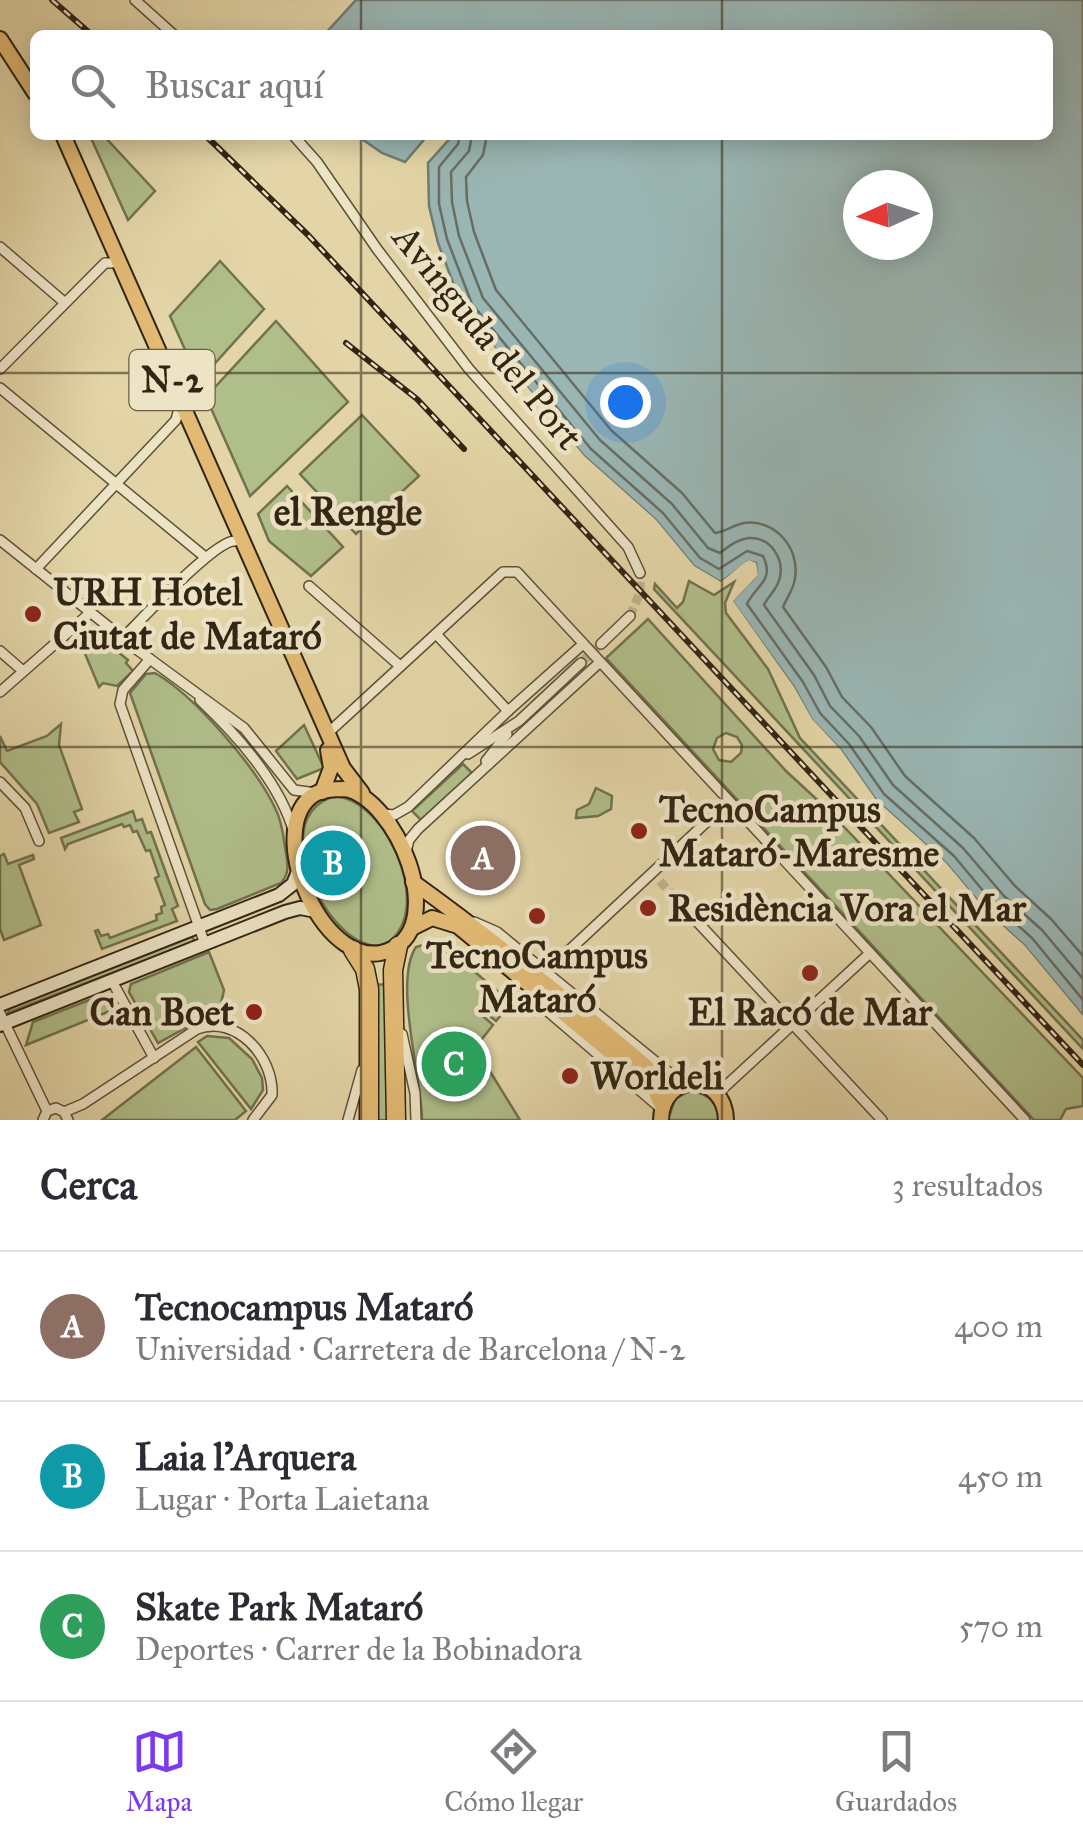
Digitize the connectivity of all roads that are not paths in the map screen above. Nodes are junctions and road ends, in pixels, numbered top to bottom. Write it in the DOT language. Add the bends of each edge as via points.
graph roads {
  1 [pos="135,0"];
  2 [pos="0,29"];
  3 [pos="168,30"];
  4 [pos="0,39"];
  5 [pos="30,71"];
  6 [pos="30,84"];
  7 [pos="58,140"];
  8 [pos="66,140"];
  9 [pos="298,140"];
  10 [pos="0,247"];
  11 [pos="112,263"];
  12 [pos="64,302"];
  13 [pos="0,370"];
  14 [pos="0,388"];
  15 [pos="178,412"];
  16 [pos="115,483"];
  17 [pos="0,540"];
  18 [pos="235,541"];
  19 [pos="206,557"];
  20 [pos="36,569"];
  21 [pos="640,573"];
  22 [pos="309,586"];
  23 [pos="90,613"];
  24 [pos="630,616"];
  25 [pos="436,634"];
  26 [pos="122,638"];
  27 [pos="601,644"];
  28 [pos="582,645"];
  29 [pos="0,651"];
  30 [pos="150,659"];
  31 [pos="581,663"];
  32 [pos="600,664"];
  33 [pos="400,666"];
  34 [pos="23,671"];
  35 [pos="176,678"];
  36 [pos="0,692"];
  37 [pos="508,711"];
  38 [pos="519,720"];
  39 [pos="328,733"];
  40 [pos="461,758"];
  41 [pos="477,776"];
  42 [pos="0,782"];
  43 [pos="319,792"];
  44 [pos="362,793"];
  45 [pos="729,802"];
  46 [pos="384,814"];
  47 [pos="295,836"];
  48 [pos="39,842"];
  49 [pos="405,854"];
  50 [pos="299,869"];
  51 [pos="652,873"];
  52 [pos="413,882"];
  53 [pos="660,882"];
  54 [pos="676,898"];
  55 [pos="316,911"];
  56 [pos="468,921"];
  57 [pos="199,926"];
  58 [pos="412,928"];
  59 [pos="206,944"];
  60 [pos="398,946"];
  61 [pos="353,950"];
  62 [pos="870,953"];
  63 [pos="546,972"];
  64 [pos="112,981"];
  65 [pos="394,994"];
  66 [pos="0,1005"];
  67 [pos="1,1021"];
  68 [pos="792,1024"];
  69 [pos="370,1032"];
  70 [pos="154,1058"];
  71 [pos="686,1085"];
  72 [pos="717,1094"];
  73 [pos="370,1112"];
  74 [pos="396,1112"];
  75 [pos="661,1113"];
  76 [pos="45,1116"];
  77 [pos="66,1116"];
  78 [pos="1019,1118"];
  79 [pos="727,1119"];
  80 [pos="252,1120"];
  81 [pos="348,1120"];
  82 [pos="416,1120"];
  83 [pos="882,1120"];
  1 -- 3 [label="street"];
  2 -- 5 [label="main road"];
  4 -- 6 [label="main road"];
  7 -- 11 [label="main road, N-2"];
  8 -- 39 [label="main road, N-2"];
  9 -- 21 [label="street, Avinguda del Port" via="456,353 615,532"];
  10 -- 12 [label="street"];
  11 -- 12 [label="street"];
  11 -- 15 [label="main road, N-2"];
  12 -- 13 [label="street"];
  14 -- 16 [label="street"];
  15 -- 16 [label="street"];
  15 -- 18 [label="main road, N-2"];
  16 -- 19 [label="street"];
  16 -- 20 [label="street"];
  17 -- 20 [label="street"];
  18 -- 19 [label="street"];
  18 -- 43 [label="main road, N-2" via="327,747 331,768"];
  19 -- 26 [label="street"];
  20 -- 23 [label="street"];
  22 -- 33 [label="street"];
  23 -- 26 [label="street"];
  23 -- 34 [label="street"];
  24 -- 27 [label="street"];
  25 -- 28 [label="street" via="512,570"];
  25 -- 33 [label="street"];
  25 -- 37 [label="street"];
  26 -- 30 [label="street"];
  28 -- 32 [label="street"];
  28 -- 37 [label="street"];
  29 -- 34 [label="street"];
  30 -- 35 [label="street"];
  30 -- 57 [label="street" via="120,704"];
  31 -- 38 [label="street"];
  32 -- 41 [label="street"];
  32 -- 45 [label="street"];
  33 -- 39 [label="street"];
  34 -- 36 [label="street"];
  35 -- 43 [label="street" via="244,728 294,790"];
  35 -- 47 [label="street" via="242,747 281,800"];
  37 -- 40 [label="street"];
  38 -- 40 [label="street"];
  38 -- 41 [label="street"];
  39 -- 44 [label="main road, N-2" via="342,768"];
  40 -- 46 [label="street" via="408,807"];
  41 -- 49 [label="street" via="412,835"];
  42 -- 48 [label="street" via="25,808"];
  43 -- 44 [label="main road"];
  43 -- 47 [label="main road" via="300,812"];
  44 -- 46 [label="main road"];
  45 -- 51 [label="street"];
  45 -- 62 [label="street"];
  46 -- 49 [label="main road"];
  47 -- 50 [label="main road"];
  49 -- 52 [label="main road"];
  50 -- 55 [label="main road"];
  50 -- 57 [label="street" via="285,892"];
  51 -- 53 [label="street"];
  51 -- 63 [label="street"];
  52 -- 56 [label="main road"];
  52 -- 58 [label="main road"];
  54 -- 68 [label="street"];
  55 -- 59 [label="street" via="295,909"];
  55 -- 61 [label="main road"];
  56 -- 63 [label="street" via="497,932"];
  56 -- 71 [label="main road" via="660,1079"];
  57 -- 59 [label="street"];
  57 -- 66 [label="street"];
  58 -- 60 [label="main road"];
  58 -- 75 [label="main road" via="427,919 448,920 650,1085 660,1096"];
  59 -- 64 [label="street"];
  60 -- 61 [label="main road" via="372,954"];
  60 -- 65 [label="highway"];
  61 -- 69 [label="highway" via="368,983"];
  62 -- 68 [label="street"];
  62 -- 78 [label="street"];
  63 -- 71 [label="street"];
  64 -- 67 [label="street"];
  64 -- 70 [label="street"];
  65 -- 74 [label="highway"];
  65 -- 82 [label="street"];
  67 -- 76 [label="street"];
  68 -- 72 [label="street"];
  68 -- 83 [label="street"];
  69 -- 73 [label="highway"];
  69 -- 81 [label="street"];
  70 -- 77 [label="street"];
  70 -- 80 [label="street" via="197,1030 214,1024 232,1028 269,1072 272,1096"];
  71 -- 72 [label="main road"];
  71 -- 75 [label="main road" via="670,1094"];
  72 -- 79 [label="main road"];
  76 -- 77 [label="street" via="56,1108"];
}
